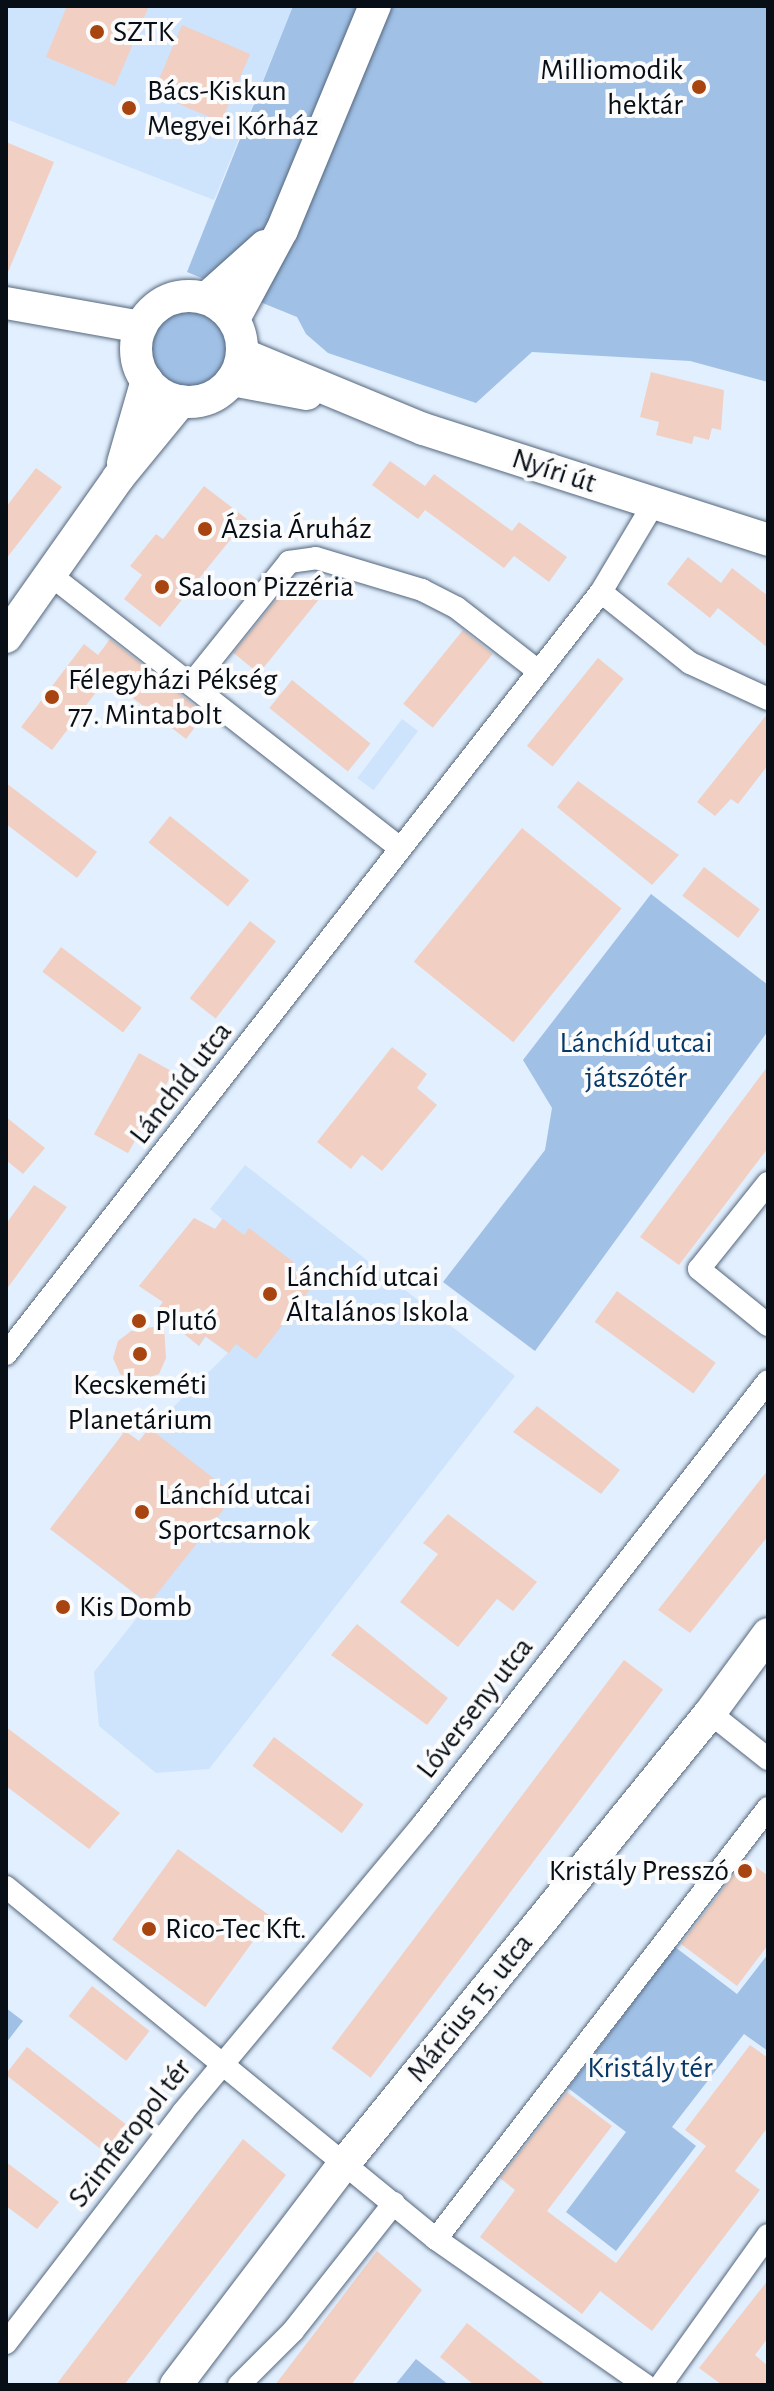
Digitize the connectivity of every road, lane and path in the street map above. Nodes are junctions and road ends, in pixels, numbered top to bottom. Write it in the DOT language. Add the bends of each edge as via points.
graph roads {
  1 [pos="375,6"];
  2 [pos="282,230"];
  3 [pos="207,298"];
  4 [pos="21,306"];
  5 [pos="234,319"];
  6 [pos="139,338"];
  7 [pos="237,367"];
  8 [pos="147,380"];
  9 [pos="181,401"];
  10 [pos="118,478"];
  11 [pos="654,503"];
  12 [pos="768,540"];
  13 [pos="53,577"];
  14 [pos="601,592"];
  15 [pos="6,637"];
  16 [pos="537,670"];
  17 [pos="193,682"];
  18 [pos="768,699"];
  19 [pos="399,847"];
  20 [pos="768,1183"];
  21 [pos="768,1325"];
  22 [pos="6,1354"];
  23 [pos="768,1381"];
  24 [pos="768,1634"];
  25 [pos="710,1713"];
  26 [pos="768,1759"];
  27 [pos="768,1808"];
  28 [pos="6,1887"];
  29 [pos="220,2065"];
  30 [pos="344,2164"];
  31 [pos="394,2203"];
  32 [pos="768,2235"];
  33 [pos="436,2239"];
  34 [pos="6,2343"];
  35 [pos="176,2385"];
  36 [pos="239,2385"];
  37 [pos="645,2385"];
  38 [pos="661,2385"];
  1 -- 2 [label="street"];
  2 -- 3 [label="street"];
  2 -- 5 [label="street"];
  3 -- 5 [label="street"];
  3 -- 6 [label="street" via="188,295 166,301"];
  4 -- 6 [label="street"];
  5 -- 7 [label="street"];
  6 -- 8 [label="street"];
  7 -- 9 [label="street" via="214,395"];
  7 -- 11 [label="street, Nyíri út"];
  8 -- 9 [label="street"];
  8 -- 10 [label="street"];
  9 -- 10 [label="street"];
  10 -- 13 [label="street"];
  11 -- 12 [label="street, Nyíri út"];
  11 -- 14 [label="street, Lánchíd utca"];
  13 -- 15 [label="street"];
  13 -- 17 [label="street"];
  14 -- 16 [label="street, Lánchíd utca"];
  14 -- 18 [label="street" via="690,663"];
  16 -- 17 [label="street" via="457,608 422,590 316,558 289,562"];
  16 -- 19 [label="street, Lánchíd utca"];
  17 -- 19 [label="street"];
  19 -- 22 [label="street, Lánchíd utca"];
  20 -- 21 [label="street" via="699,1269"];
  23 -- 29 [label="street, Lóverseny utca" via="423,1824"];
  24 -- 25 [label="street, Március 15. utca"];
  25 -- 26 [label="street"];
  25 -- 30 [label="street, Március 15. utca"];
  27 -- 33 [label="street"];
  28 -- 29 [label="street, Szimferopol tér"];
  29 -- 30 [label="street"];
  29 -- 34 [label="street, Szimferopol tér"];
  30 -- 31 [label="street"];
  30 -- 35 [label="street, Március 15. utca"];
  31 -- 33 [label="street"];
  31 -- 36 [label="street" via="293,2331"];
  32 -- 38 [label="street"];
  33 -- 37 [label="street"];
}
